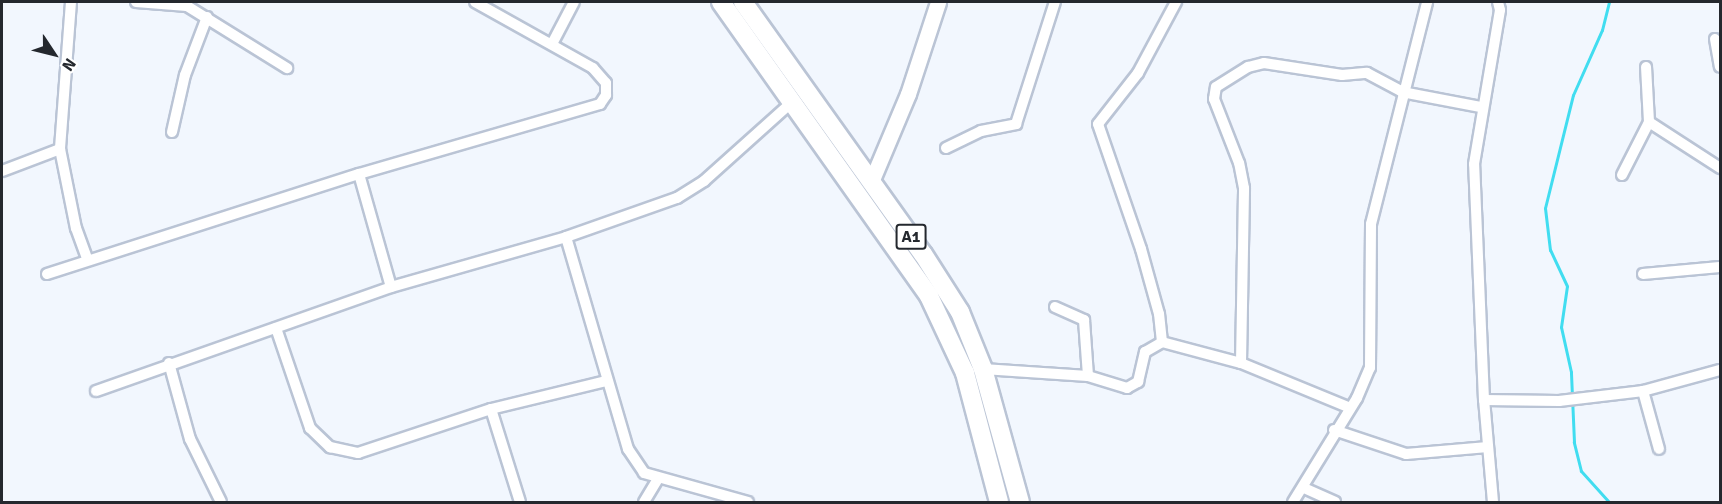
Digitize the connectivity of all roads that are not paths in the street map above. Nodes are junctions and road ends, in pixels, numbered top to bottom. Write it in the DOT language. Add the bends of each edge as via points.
graph roads {
  1 [pos="71,2"];
  2 [pos="136,2"];
  3 [pos="475,2"];
  4 [pos="574,2"];
  5 [pos="721,2"];
  6 [pos="743,2"];
  7 [pos="938,2"];
  8 [pos="1054,2"];
  9 [pos="1176,2"];
  10 [pos="1427,2"];
  11 [pos="1498,2"];
  12 [pos="189,4"];
  13 [pos="207,17"];
  14 [pos="1715,39"];
  15 [pos="552,44"];
  16 [pos="1720,67"];
  17 [pos="286,68"];
  18 [pos="1646,68"];
  19 [pos="1402,92"];
  20 [pos="791,103"];
  21 [pos="1481,107"];
  22 [pos="1649,122"];
  23 [pos="172,132"];
  24 [pos="946,148"];
  25 [pos="60,149"];
  26 [pos="1720,168"];
  27 [pos="2,171"];
  28 [pos="359,174"];
  29 [pos="1622,175"];
  30 [pos="871,182"];
  31 [pos="566,237"];
  32 [pos="87,259"];
  33 [pos="1720,267"];
  34 [pos="47,274"];
  35 [pos="1643,274"];
  36 [pos="391,287"];
  37 [pos="1055,307"];
  38 [pos="276,328"];
  39 [pos="1162,342"];
  40 [pos="169,363"];
  41 [pos="1241,363"];
  42 [pos="983,369"];
  43 [pos="1720,370"];
  44 [pos="1088,376"];
  45 [pos="606,381"];
  46 [pos="1643,391"];
  47 [pos="96,392"];
  48 [pos="1484,400"];
  49 [pos="1350,408"];
  50 [pos="492,410"];
  51 [pos="1334,430"];
  52 [pos="1488,447"];
  53 [pos="1659,449"];
  54 [pos="657,480"];
  55 [pos="1304,488"];
  56 [pos="221,502"];
  57 [pos="520,502"];
  58 [pos="644,502"];
  59 [pos="748,502"];
  60 [pos="999,502"];
  61 [pos="1020,502"];
  62 [pos="1293,502"];
  63 [pos="1335,502"];
  64 [pos="1493,502"];
  1 -- 25 [label="street"];
  2 -- 12 [label="street"];
  3 -- 15 [label="street"];
  4 -- 15 [label="street"];
  5 -- 20 [label="highway, A1"];
  6 -- 30 [label="highway, A1"];
  7 -- 30 [label="street" via="909,94"];
  8 -- 24 [label="street" via="1017,124 981,131"];
  9 -- 39 [label="street" via="1138,73 1098,124 1141,249 1159,314"];
  10 -- 19 [label="street"];
  11 -- 21 [label="street" via="1500,10"];
  12 -- 13 [label="street"];
  13 -- 17 [label="street"];
  13 -- 23 [label="street" via="182,84"];
  14 -- 16 [label="street"];
  15 -- 28 [label="street" via="593,68 606,83 606,95 600,104"];
  18 -- 22 [label="street"];
  19 -- 21 [label="street"];
  19 -- 41 [label="street" via="1368,73 1342,75 1264,63 1248,68 1214,90 1244,188"];
  19 -- 49 [label="street" via="1371,224 1371,358"];
  20 -- 31 [label="street" via="704,180 677,198"];
  20 -- 60 [label="highway, A1" via="904,257 943,322 965,373"];
  21 -- 48 [label="street" via="1474,164"];
  22 -- 26 [label="street"];
  22 -- 29 [label="street"];
  25 -- 27 [label="street"];
  25 -- 32 [label="street" via="76,228"];
  28 -- 32 [label="street"];
  28 -- 36 [label="street"];
  30 -- 42 [label="highway, A1" via="948,292"];
  31 -- 36 [label="street"];
  31 -- 45 [label="street"];
  32 -- 34 [label="street"];
  33 -- 35 [label="street"];
  36 -- 38 [label="street"];
  37 -- 44 [label="street" via="1084,320"];
  38 -- 40 [label="street"];
  38 -- 50 [label="street" via="310,428 330,447 358,453"];
  39 -- 41 [label="street"];
  39 -- 44 [label="street" via="1145,352 1135,386 1127,388"];
  40 -- 47 [label="street"];
  40 -- 56 [label="street" via="190,439"];
  41 -- 49 [label="street"];
  42 -- 44 [label="street"];
  42 -- 61 [label="highway, A1"];
  43 -- 46 [label="street"];
  45 -- 50 [label="street"];
  45 -- 54 [label="street" via="628,449 644,473"];
  46 -- 48 [label="street" via="1559,401"];
  46 -- 53 [label="street"];
  48 -- 52 [label="street"];
  49 -- 51 [label="street"];
  50 -- 57 [label="street"];
  51 -- 52 [label="street" via="1406,454"];
  51 -- 55 [label="street"];
  52 -- 64 [label="street"];
  54 -- 58 [label="street"];
  54 -- 59 [label="street"];
  55 -- 62 [label="street"];
  55 -- 63 [label="street"];
}
